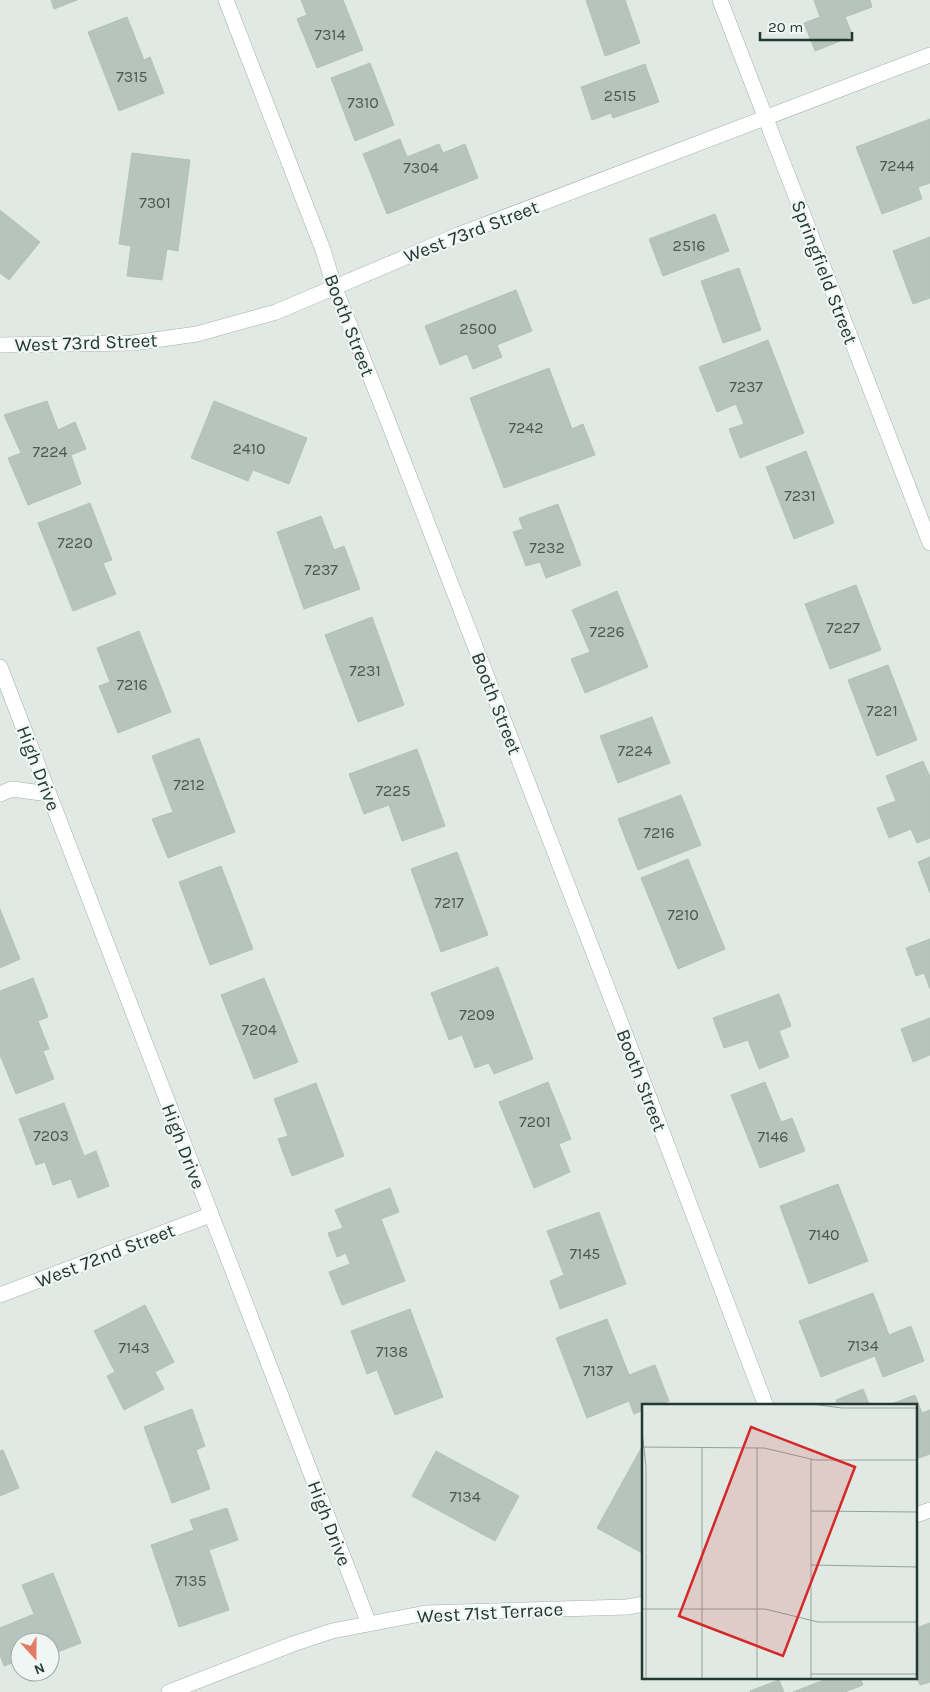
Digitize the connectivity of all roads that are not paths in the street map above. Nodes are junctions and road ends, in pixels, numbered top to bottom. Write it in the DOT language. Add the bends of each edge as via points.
graph roads {
  1 [pos="226,0"];
  2 [pos="720,0"];
  3 [pos="930,54"];
  4 [pos="766,118"];
  5 [pos="334,286"];
  6 [pos="0,345"];
  7 [pos="930,543"];
  8 [pos="0,667"];
  9 [pos="0,794"];
  10 [pos="49,794"];
  11 [pos="210,1215"];
  12 [pos="0,1295"];
  13 [pos="765,1404"];
  14 [pos="930,1510"];
  15 [pos="918,1514"];
  16 [pos="642,1604"];
  17 [pos="369,1624"];
  18 [pos="169,1692"];
  1 -- 5 [label="street, Booth Street"];
  2 -- 4 [label="street, Springfield Street"];
  3 -- 4 [label="street, West 73rd Street"];
  4 -- 5 [label="street, West 73rd Street" via="458,235"];
  4 -- 7 [label="street, Springfield Street"];
  5 -- 6 [label="street, West 73rd Street" via="276,312 197,334 133,343"];
  5 -- 13 [label="street, Booth Street"];
  8 -- 10 [label="street, High Drive"];
  9 -- 10 [label="street" via="12,790"];
  10 -- 11 [label="street, High Drive"];
  11 -- 12 [label="street, West 72nd Street"];
  11 -- 17 [label="street, High Drive"];
  14 -- 15 [label="street"];
  16 -- 17 [label="street, West 71st Terrace" via="426,1612"];
  17 -- 18 [label="street, West 71st Terrace" via="332,1631 293,1644"];
}
